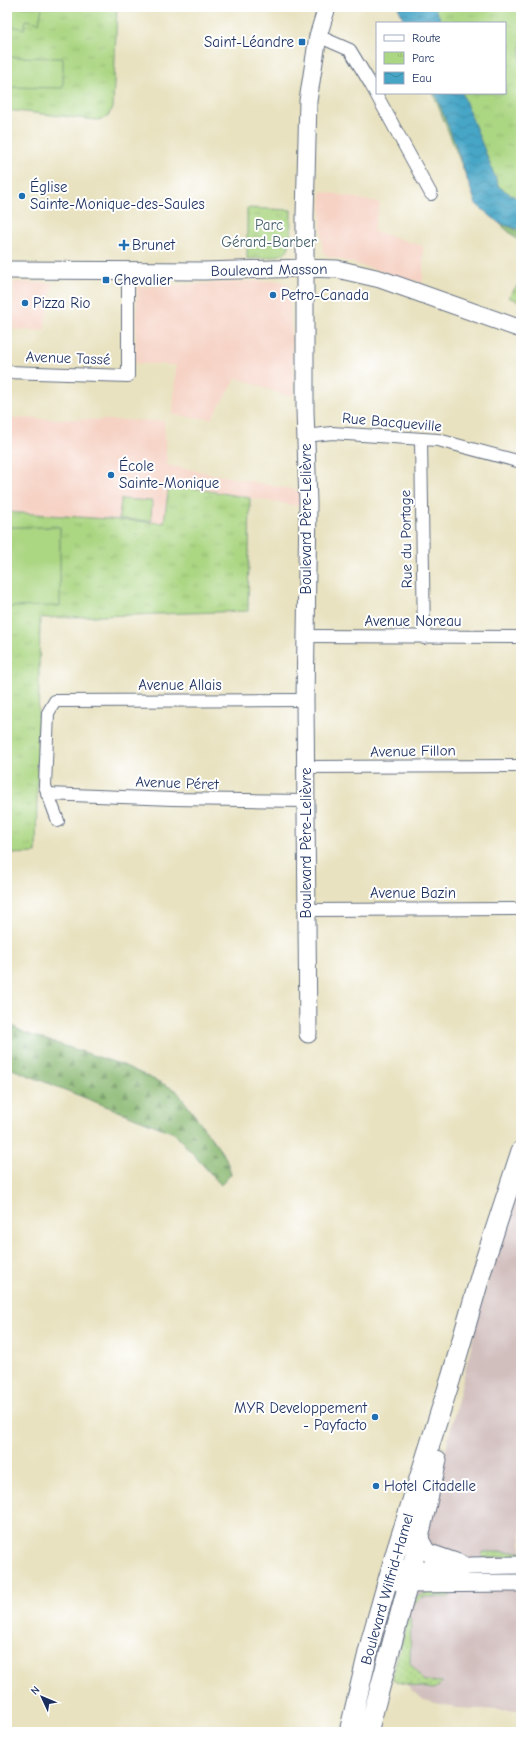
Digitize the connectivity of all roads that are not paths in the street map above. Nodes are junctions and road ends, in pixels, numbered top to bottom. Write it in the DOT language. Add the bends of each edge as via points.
graph roads {
  1 [pos="327,7"];
  2 [pos="318,36"];
  3 [pos="376,94"];
  4 [pos="376,94"];
  5 [pos="431,194"];
  6 [pos="304,268"];
  7 [pos="7,270"];
  8 [pos="128,270"];
  9 [pos="521,329"];
  10 [pos="7,372"];
  11 [pos="306,436"];
  12 [pos="421,440"];
  13 [pos="521,462"];
  14 [pos="305,636"];
  15 [pos="521,637"];
  16 [pos="424,638"];
  17 [pos="305,700"];
  18 [pos="521,766"];
  19 [pos="305,767"];
  20 [pos="47,794"];
  21 [pos="305,801"];
  22 [pos="58,821"];
  23 [pos="521,909"];
  24 [pos="306,910"];
  25 [pos="308,1034"];
  26 [pos="521,1151"];
  27 [pos="451,1378"];
  28 [pos="418,1536"];
  29 [pos="521,1565"];
  30 [pos="471,1566"];
  31 [pos="389,1573"];
  32 [pos="409,1577"];
  33 [pos="521,1583"];
  34 [pos="349,1732"];
  35 [pos="368,1732"];
  1 -- 2 [label="main road, Boulevard Père-Lelièvre"];
  2 -- 4 [label="street" via="350,50"];
  2 -- 6 [label="main road, Boulevard Père-Lelièvre" via="308,101"];
  3 -- 5 [label="street"];
  6 -- 8 [label="main road, Boulevard Masson"];
  6 -- 9 [label="main road, Boulevard Masson" via="337,269 380,279"];
  6 -- 11 [label="main road, Boulevard Père-Lelièvre"];
  7 -- 8 [label="main road, Boulevard Masson"];
  8 -- 10 [label="street, Avenue Tassé" via="128,376"];
  11 -- 12 [label="street, Rue Bacqueville" via="332,433"];
  11 -- 14 [label="main road, Boulevard Père-Lelièvre" via="308,504"];
  12 -- 13 [label="street, Rue Bacqueville" via="438,440"];
  12 -- 16 [label="street, Rue du Portage"];
  14 -- 16 [label="street, Avenue Noreau"];
  14 -- 17 [label="main road, Boulevard Père-Lelièvre"];
  15 -- 16 [label="street, Avenue Noreau"];
  17 -- 19 [label="main road, Boulevard Père-Lelièvre"];
  17 -- 20 [label="street, Avenue Allais" via="55,701 48,713 45,772"];
  18 -- 19 [label="street, Avenue Fillon"];
  19 -- 21 [label="main road, Boulevard Père-Lelièvre"];
  20 -- 21 [label="street, Avenue Péret"];
  20 -- 22 [label="street"];
  21 -- 24 [label="main road, Boulevard Père-Lelièvre"];
  23 -- 24 [label="street, Avenue Bazin"];
  24 -- 25 [label="main road, Boulevard Père-Lelièvre"];
  26 -- 27 [label="main road, Boulevard Wilfrid-Hamel" via="484,1263"];
  27 -- 28 [label="main road, Boulevard Wilfrid-Hamel" via="437,1460"];
  27 -- 31 [label="main road, Boulevard Wilfrid-Hamel"];
  28 -- 30 [label="main road" via="427,1552"];
  28 -- 32 [label="main road, Boulevard Wilfrid-Hamel"];
  29 -- 30 [label="main road"];
  30 -- 32 [label="main road"];
  31 -- 32 [label="main road"];
  31 -- 34 [label="main road, Boulevard Wilfrid-Hamel"];
  32 -- 33 [label="main road"];
  32 -- 35 [label="main road, Boulevard Wilfrid-Hamel"];
}
